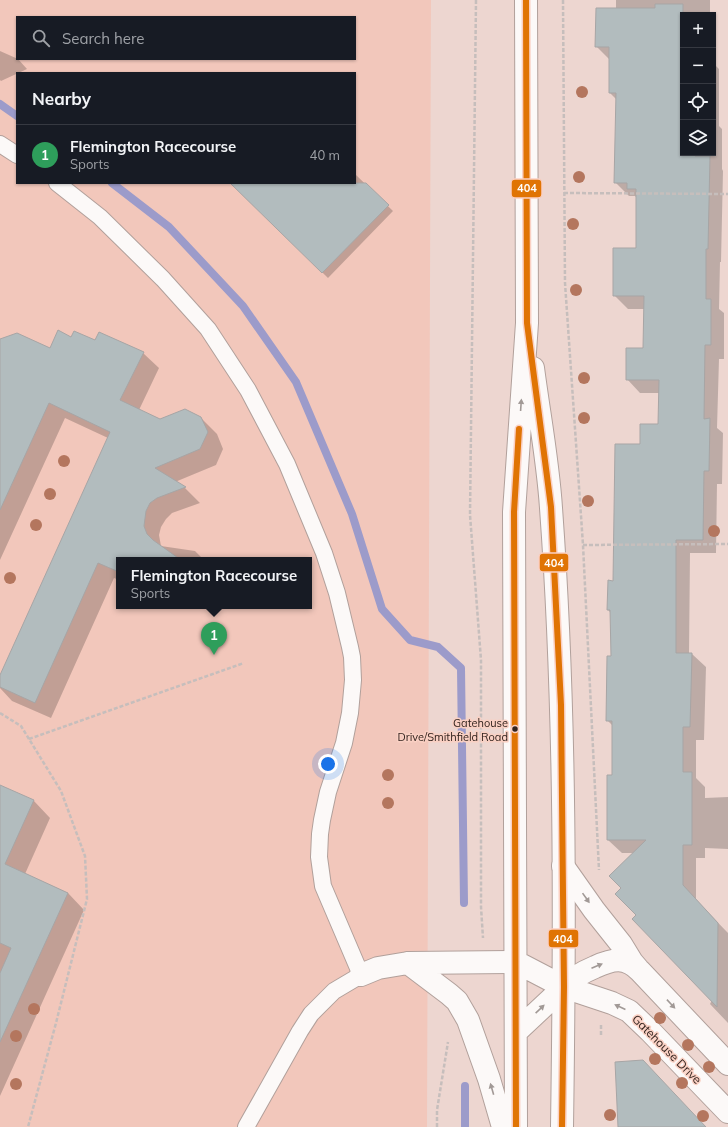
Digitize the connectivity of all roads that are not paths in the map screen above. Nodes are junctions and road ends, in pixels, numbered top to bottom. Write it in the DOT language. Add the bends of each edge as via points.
graph roads {
  1 [pos="526,0"];
  2 [pos="0,144"];
  3 [pos="16,154"];
  4 [pos="58,184"];
  5 [pos="527,323"];
  6 [pos="563,866"];
  7 [pos="516,962"];
  8 [pos="408,963"];
  9 [pos="638,969"];
  10 [pos="361,975"];
  11 [pos="564,987"];
  12 [pos="516,1032"];
  13 [pos="728,1064"];
  14 [pos="728,1112"];
  15 [pos="246,1127"];
  16 [pos="503,1127"];
  17 [pos="516,1127"];
  18 [pos="562,1127"];
  1 -- 5 [label="main road"];
  2 -- 3 [label="lane"];
  4 -- 10 [label="lane" via="100,217 164,279 208,329 248,390 287,464 324,553 350,647 353,674 350,713 344,743 328,792 320,834 319,857 323,886"];
  5 -- 6 [label="main road" via="551,507 561,704"];
  7 -- 5 [label="main road, one-way" via="514,512"];
  6 -- 9 [label="main road, one-way"];
  6 -- 11 [label="main road"];
  7 -- 8 [label="main road"];
  7 -- 11 [label="main road, Gatehouse Drive"];
  7 -- 12 [label="main road"];
  8 -- 10 [label="main road" via="378,968"];
  16 -- 8 [label="main road, one-way" via="468,1020 457,1001"];
  11 -- 9 [label="main road, one-way" via="576,976 609,961 628,962"];
  9 -- 13 [label="main road, one-way"];
  10 -- 15 [label="lane" via="334,991 311,1014"];
  12 -- 11 [label="main road, one-way"];
  14 -- 11 [label="main road, Gatehouse Drive, one-way" via="635,1016 620,1006"];
  11 -- 18 [label="main road"];
  12 -- 17 [label="main road"];
}
